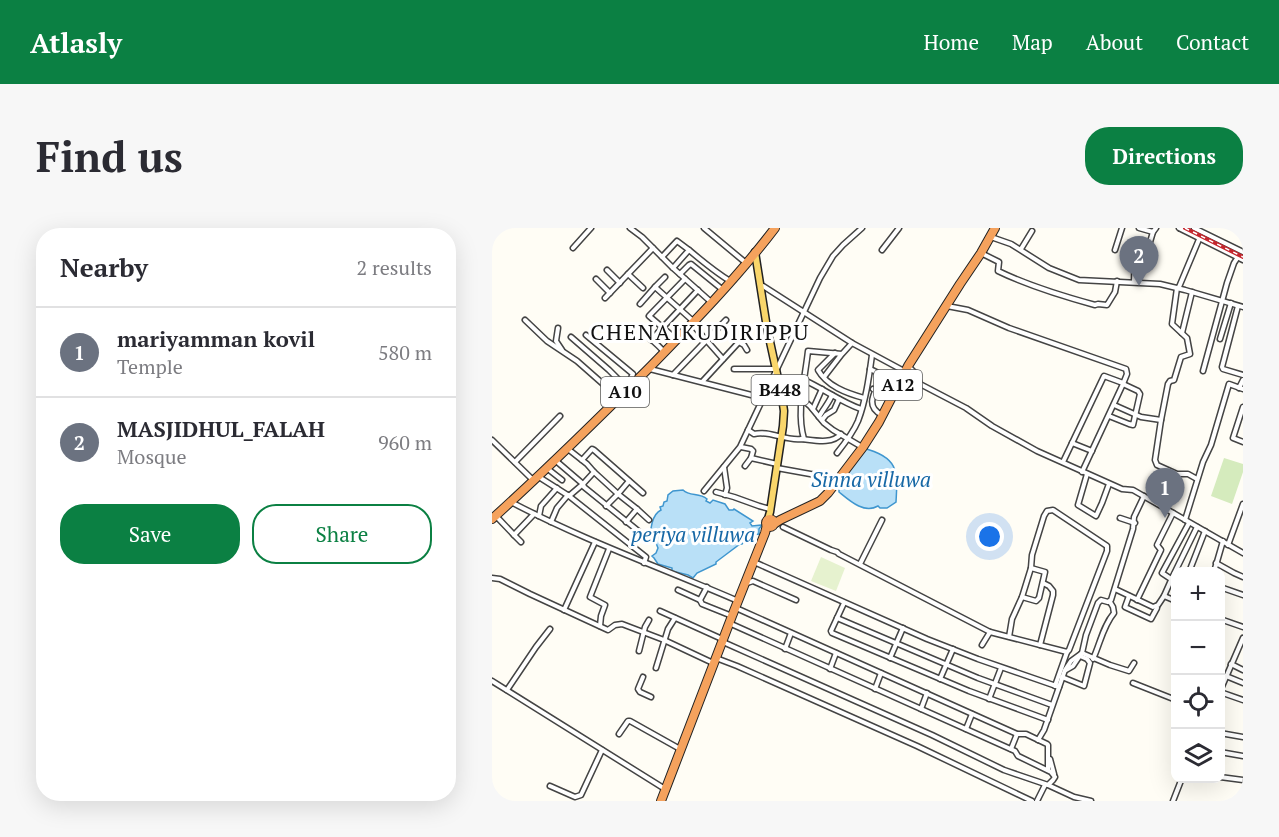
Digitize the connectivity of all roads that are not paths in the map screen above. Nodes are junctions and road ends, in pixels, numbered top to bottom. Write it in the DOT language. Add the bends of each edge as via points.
graph roads {
  1 [pos="591,228"];
  2 [pos="630,228"];
  3 [pos="704,228"];
  4 [pos="775,228"];
  5 [pos="862,228"];
  6 [pos="899,228"];
  7 [pos="995,228"];
  8 [pos="1122,228"];
  9 [pos="1139,228"];
  10 [pos="1179,228"];
  11 [pos="1194,228"];
  12 [pos="1154,230"];
  13 [pos="1032,231"];
  14 [pos="990,237"];
  15 [pos="1200,237"];
  16 [pos="573,248"];
  17 [pos="653,248"];
  18 [pos="1021,249"];
  19 [pos="689,250"];
  20 [pos="882,250"];
  21 [pos="1115,250"];
  22 [pos="1135,251"];
  23 [pos="1243,252"];
  24 [pos="981,253"];
  25 [pos="662,257"];
  26 [pos="751,257"];
  27 [pos="1238,257"];
  28 [pos="1243,260"];
  29 [pos="673,268"];
  30 [pos="607,270"];
  31 [pos="628,274"];
  32 [pos="680,274"];
  33 [pos="665,277"];
  34 [pos="596,279"];
  35 [pos="685,279"];
  36 [pos="730,281"];
  37 [pos="1117,281"];
  38 [pos="1136,282"];
  39 [pos="620,283"];
  40 [pos="760,286"];
  41 [pos="655,287"];
  42 [pos="643,288"];
  43 [pos="1177,288"];
  44 [pos="698,290"];
  45 [pos="723,290"];
  46 [pos="1192,292"];
  47 [pos="610,293"];
  48 [pos="605,298"];
  49 [pos="666,298"];
  50 [pos="1222,301"];
  51 [pos="712,302"];
  52 [pos="1231,303"];
  53 [pos="640,304"];
  54 [pos="947,306"];
  55 [pos="1241,307"];
  56 [pos="679,310"];
  57 [pos="804,312"];
  58 [pos="525,320"];
  59 [pos="726,320"];
  60 [pos="692,323"];
  61 [pos="662,327"];
  62 [pos="558,328"];
  63 [pos="643,330"];
  64 [pos="1182,333"];
  65 [pos="586,335"];
  66 [pos="571,337"];
  67 [pos="1220,339"];
  68 [pos="651,340"];
  69 [pos="676,340"];
  70 [pos="706,341"];
  71 [pos="852,343"];
  72 [pos="747,350"];
  73 [pos="562,351"];
  74 [pos="664,352"];
  75 [pos="835,353"];
  76 [pos="842,354"];
  77 [pos="872,355"];
  78 [pos="723,359"];
  79 [pos="649,368"];
  80 [pos="734,369"];
  81 [pos="870,369"];
  82 [pos="906,369"];
  83 [pos="776,370"];
  84 [pos="1203,371"];
  85 [pos="673,375"];
  86 [pos="1243,375"];
  87 [pos="824,377"];
  88 [pos="804,380"];
  89 [pos="1243,380"];
  90 [pos="702,382"];
  91 [pos="1123,384"];
  92 [pos="631,386"];
  93 [pos="867,387"];
  94 [pos="1241,388"];
  95 [pos="822,389"];
  96 [pos="874,390"];
  97 [pos="832,395"];
  98 [pos="619,398"];
  99 [pos="763,398"];
  100 [pos="782,398"];
  101 [pos="864,398"];
  102 [pos="802,399"];
  103 [pos="839,399"];
  104 [pos="890,400"];
  105 [pos="1114,405"];
  106 [pos="1243,407"];
  107 [pos="861,409"];
  108 [pos="813,410"];
  109 [pos="832,412"];
  110 [pos="883,415"];
  111 [pos="1136,415"];
  112 [pos="560,416"];
  113 [pos="1109,416"];
  114 [pos="838,417"];
  115 [pos="820,418"];
  116 [pos="1161,420"];
  117 [pos="748,430"];
  118 [pos="841,434"];
  119 [pos="781,438"];
  120 [pos="849,438"];
  121 [pos="804,439"];
  122 [pos="492,440"];
  123 [pos="1243,442"];
  124 [pos="1072,443"];
  125 [pos="740,447"];
  126 [pos="863,447"];
  127 [pos="567,449"];
  128 [pos="1092,451"];
  129 [pos="837,453"];
  130 [pos="751,458"];
  131 [pos="555,460"];
  132 [pos="582,460"];
  133 [pos="515,462"];
  134 [pos="1063,462"];
  135 [pos="745,466"];
  136 [pos="776,466"];
  137 [pos="724,467"];
  138 [pos="547,469"];
  139 [pos="594,472"];
  140 [pos="1085,473"];
  141 [pos="1197,478"];
  142 [pos="536,479"];
  143 [pos="839,479"];
  144 [pos="562,480"];
  145 [pos="629,481"];
  146 [pos="1109,483"];
  147 [pos="583,484"];
  148 [pos="557,488"];
  149 [pos="704,491"];
  150 [pos="716,492"];
  151 [pos="643,493"];
  152 [pos="618,494"];
  153 [pos="725,495"];
  154 [pos="569,496"];
  155 [pos="1144,496"];
  156 [pos="511,502"];
  157 [pos="1243,505"];
  158 [pos="606,506"];
  159 [pos="637,509"];
  160 [pos="1173,513"];
  161 [pos="536,515"];
  162 [pos="494,518"];
  163 [pos="1119,518"];
  164 [pos="1241,519"];
  165 [pos="650,520"];
  166 [pos="882,520"];
  167 [pos="772,521"];
  168 [pos="551,522"];
  169 [pos="626,522"];
  170 [pos="1187,522"];
  171 [pos="1135,523"];
  172 [pos="1197,527"];
  173 [pos="1205,531"];
  174 [pos="514,535"];
  175 [pos="647,538"];
  176 [pos="521,542"];
  177 [pos="595,542"];
  178 [pos="1222,542"];
  179 [pos="1228,545"];
  180 [pos="609,549"];
  181 [pos="1243,552"];
  182 [pos="644,562"];
  183 [pos="754,562"];
  184 [pos="1216,563"];
  185 [pos="860,564"];
  186 [pos="1179,567"];
  187 [pos="1192,567"];
  188 [pos="1215,567"];
  189 [pos="1031,568"];
  190 [pos="1243,577"];
  191 [pos="492,578"];
  192 [pos="1171,578"];
  193 [pos="745,583"];
  194 [pos="1043,583"];
  195 [pos="1171,583"];
  196 [pos="707,588"];
  197 [pos="1225,588"];
  198 [pos="1051,589"];
  199 [pos="1114,589"];
  200 [pos="678,590"];
  201 [pos="1041,590"];
  202 [pos="1243,595"];
  203 [pos="1129,596"];
  204 [pos="1164,596"];
  205 [pos="1022,597"];
  206 [pos="1171,599"];
  207 [pos="700,600"];
  208 [pos="796,600"];
  209 [pos="1137,600"];
  210 [pos="1110,602"];
  211 [pos="844,603"];
  212 [pos="736,604"];
  213 [pos="1156,607"];
  214 [pos="564,610"];
  215 [pos="660,611"];
  216 [pos="675,618"];
  217 [pos="837,618"];
  218 [pos="649,620"];
  219 [pos="730,620"];
  220 [pos="1225,620"];
  221 [pos="600,626"];
  222 [pos="1243,627"];
  223 [pos="903,628"];
  224 [pos="550,629"];
  225 [pos="644,632"];
  226 [pos="990,632"];
  227 [pos="791,633"];
  228 [pos="1009,637"];
  229 [pos="664,640"];
  230 [pos="1243,640"];
  231 [pos="722,641"];
  232 [pos="896,643"];
  233 [pos="982,645"];
  234 [pos="1040,645"];
  235 [pos="784,649"];
  236 [pos="952,649"];
  237 [pos="639,651"];
  238 [pos="1066,652"];
  239 [pos="836,653"];
  240 [pos="1237,653"];
  241 [pos="1081,655"];
  242 [pos="1243,656"];
  243 [pos="890,658"];
  244 [pos="1093,659"];
  245 [pos="715,661"];
  246 [pos="1134,663"];
  247 [pos="946,664"];
  248 [pos="1232,664"];
  249 [pos="656,668"];
  250 [pos="1001,668"];
  251 [pos="830,669"];
  252 [pos="1243,670"];
  253 [pos="881,673"];
  254 [pos="1226,676"];
  255 [pos="643,677"];
  256 [pos="1062,677"];
  257 [pos="940,679"];
  258 [pos="1225,679"];
  259 [pos="492,681"];
  260 [pos="1133,683"];
  261 [pos="1243,683"];
  262 [pos="995,684"];
  263 [pos="1057,687"];
  264 [pos="875,689"];
  265 [pos="507,690"];
  266 [pos="927,693"];
  267 [pos="1225,693"];
  268 [pos="651,698"];
  269 [pos="1171,698"];
  270 [pos="989,699"];
  271 [pos="1243,700"];
  272 [pos="1052,705"];
  273 [pos="921,709"];
  274 [pos="972,714"];
  275 [pos="1048,720"];
  276 [pos="966,729"];
  277 [pos="619,734"];
  278 [pos="1017,734"];
  279 [pos="1225,734"];
  280 [pos="1243,737"];
  281 [pos="1038,740"];
  282 [pos="681,749"];
  283 [pos="1011,749"];
  284 [pos="602,750"];
  285 [pos="1225,753"];
  286 [pos="1048,755"];
  287 [pos="1243,756"];
  288 [pos="1048,770"];
  289 [pos="1054,775"];
  290 [pos="1225,778"];
  291 [pos="1243,780"];
  292 [pos="1180,783"];
  293 [pos="1046,785"];
  294 [pos="550,786"];
  295 [pos="665,789"];
  296 [pos="661,801"];
  297 [pos="1032,801"];
  298 [pos="1037,801"];
  299 [pos="1091,801"];
  300 [pos="1173,801"];
  1 -- 16 [label="street"];
  2 -- 17 [label="street"];
  3 -- 26 [label="street"];
  4 -- 26 [label="highway, A10"];
  5 -- 57 [label="street" via="833,256"];
  6 -- 20 [label="street"];
  7 -- 14 [label="highway, A12"];
  8 -- 21 [label="street"];
  9 -- 12 [label="street"];
  10 -- 15 [label="street"];
  11 -- 23 [label="street"];
  12 -- 38 [label="street"];
  13 -- 18 [label="street"];
  14 -- 18 [label="street"];
  14 -- 24 [label="highway, A12"];
  15 -- 27 [label="street"];
  15 -- 43 [label="street"];
  17 -- 25 [label="street"];
  17 -- 31 [label="street"];
  18 -- 37 [label="street" via="1049,268 1079,280"];
  19 -- 25 [label="street" via="677,241"];
  19 -- 29 [label="street"];
  19 -- 36 [label="street"];
  22 -- 38 [label="street"];
  24 -- 37 [label="street" via="999,262 998,271 1095,305 1107,305"];
  24 -- 54 [label="highway, A12"];
  25 -- 29 [label="street"];
  26 -- 36 [label="highway, A10"];
  26 -- 40 [label="main road, B448"];
  27 -- 28 [label="street"];
  27 -- 50 [label="street"];
  29 -- 32 [label="street"];
  30 -- 39 [label="street"];
  31 -- 39 [label="street"];
  31 -- 42 [label="street"];
  32 -- 35 [label="street"];
  32 -- 45 [label="street" via="691,264"];
  33 -- 41 [label="street"];
  34 -- 47 [label="street"];
  35 -- 44 [label="street"];
  35 -- 49 [label="street"];
  36 -- 45 [label="highway, A10"];
  37 -- 38 [label="street"];
  38 -- 43 [label="street"];
  39 -- 47 [label="street"];
  40 -- 57 [label="street"];
  40 -- 83 [label="main road, B448"];
  41 -- 49 [label="street"];
  41 -- 53 [label="street"];
  43 -- 46 [label="street"];
  43 -- 64 [label="street" via="1172,324"];
  44 -- 51 [label="street"];
  44 -- 56 [label="street"];
  45 -- 51 [label="highway, A10"];
  46 -- 50 [label="street"];
  46 -- 64 [label="street"];
  47 -- 48 [label="street"];
  49 -- 56 [label="street"];
  49 -- 61 [label="street" via="649,316"];
  50 -- 52 [label="street"];
  50 -- 84 [label="street"];
  51 -- 60 [label="highway, A10"];
  52 -- 55 [label="street"];
  52 -- 67 [label="street"];
  54 -- 82 [label="highway, A12"];
  54 -- 91 [label="street" via="968,310 1126,369"];
  55 -- 86 [label="street" via="1222,367"];
  56 -- 60 [label="street"];
  56 -- 61 [label="street"];
  57 -- 71 [label="street"];
  57 -- 83 [label="street"];
  58 -- 73 [label="street"];
  59 -- 70 [label="street"];
  60 -- 69 [label="highway, A10"];
  60 -- 70 [label="street"];
  61 -- 68 [label="street"];
  61 -- 69 [label="street"];
  62 -- 73 [label="street" via="556,341"];
  63 -- 68 [label="street"];
  64 -- 116 [label="street" via="1190,354 1181,357 1174,380 1168,384"];
  65 -- 92 [label="street" via="633,374"];
  66 -- 92 [label="street"];
  68 -- 74 [label="street"];
  69 -- 74 [label="highway, A10"];
  70 -- 78 [label="street"];
  70 -- 85 [label="street"];
  71 -- 76 [label="street"];
  71 -- 77 [label="street"];
  72 -- 78 [label="street" via="739,342"];
  73 -- 98 [label="street"];
  74 -- 79 [label="highway, A10"];
  75 -- 76 [label="street"];
  75 -- 87 [label="street" via="818,369"];
  75 -- 88 [label="street" via="808,351"];
  76 -- 87 [label="street"];
  77 -- 81 [label="street"];
  77 -- 82 [label="street"];
  78 -- 90 [label="street"];
  79 -- 85 [label="street"];
  79 -- 92 [label="highway, A10"];
  80 -- 83 [label="street"];
  81 -- 93 [label="street"];
  81 -- 96 [label="street" via="882,375"];
  82 -- 104 [label="highway, A12"];
  82 -- 134 [label="street" via="917,375 920,384"];
  83 -- 99 [label="street"];
  83 -- 100 [label="main road, B448"];
  85 -- 90 [label="street"];
  87 -- 101 [label="street" via="841,390"];
  88 -- 95 [label="street"];
  88 -- 102 [label="street"];
  89 -- 94 [label="street"];
  90 -- 99 [label="street"];
  91 -- 105 [label="street"];
  91 -- 111 [label="street" via="1140,394"];
  91 -- 124 [label="street" via="1104,376"];
  92 -- 98 [label="highway, A10"];
  93 -- 96 [label="street"];
  93 -- 101 [label="street"];
  94 -- 141 [label="street" via="1229,384"];
  95 -- 97 [label="street"];
  95 -- 108 [label="street"];
  96 -- 104 [label="street"];
  96 -- 110 [label="street" via="872,402"];
  97 -- 103 [label="street"];
  97 -- 115 [label="street"];
  98 -- 127 [label="highway, A10"];
  99 -- 117 [label="street"];
  100 -- 102 [label="street"];
  100 -- 119 [label="main road, B448"];
  101 -- 107 [label="street"];
  102 -- 108 [label="street"];
  102 -- 121 [label="street"];
  103 -- 107 [label="street"];
  103 -- 109 [label="street"];
  104 -- 110 [label="highway, A12"];
  105 -- 111 [label="street"];
  105 -- 113 [label="street"];
  106 -- 123 [label="street" via="1233,438"];
  107 -- 120 [label="street"];
  108 -- 115 [label="street"];
  109 -- 114 [label="street"];
  109 -- 115 [label="street"];
  110 -- 126 [label="highway, A12"];
  111 -- 113 [label="street" via="1132,425"];
  111 -- 116 [label="street"];
  112 -- 133 [label="street"];
  113 -- 128 [label="street"];
  115 -- 118 [label="street"];
  116 -- 141 [label="street" via="1156,464"];
  117 -- 119 [label="street"];
  117 -- 125 [label="street"];
  118 -- 120 [label="street"];
  118 -- 121 [label="street" via="822,441"];
  119 -- 121 [label="street"];
  119 -- 136 [label="main road, B448"];
  120 -- 126 [label="street"];
  120 -- 129 [label="street"];
  122 -- 133 [label="street"];
  124 -- 128 [label="street"];
  124 -- 134 [label="street"];
  125 -- 130 [label="street" via="751,449"];
  125 -- 137 [label="street"];
  126 -- 143 [label="highway, A12"];
  127 -- 131 [label="highway, A10"];
  127 -- 132 [label="street"];
  128 -- 140 [label="street"];
  130 -- 135 [label="street"];
  130 -- 136 [label="street"];
  131 -- 138 [label="highway, A10"];
  131 -- 147 [label="street"];
  132 -- 139 [label="street"];
  132 -- 145 [label="street" via="592,449"];
  133 -- 142 [label="street"];
  134 -- 140 [label="street"];
  136 -- 143 [label="street"];
  136 -- 167 [label="main road, B448"];
  137 -- 149 [label="street"];
  137 -- 153 [label="street"];
  138 -- 142 [label="highway, A10"];
  138 -- 144 [label="street"];
  139 -- 147 [label="street"];
  139 -- 152 [label="street"];
  140 -- 146 [label="street"];
  140 -- 146 [label="street" via="1078,505 1096,516"];
  141 -- 170 [label="street"];
  142 -- 148 [label="street"];
  142 -- 156 [label="highway, A10"];
  143 -- 167 [label="highway, A12" via="820,501"];
  145 -- 151 [label="street"];
  145 -- 152 [label="street"];
  146 -- 155 [label="street"];
  147 -- 154 [label="street"];
  147 -- 158 [label="street"];
  148 -- 154 [label="street"];
  148 -- 161 [label="street"];
  150 -- 153 [label="street"];
  152 -- 158 [label="street"];
  152 -- 159 [label="street"];
  153 -- 167 [label="street" via="764,508"];
  154 -- 168 [label="street" via="557,508"];
  154 -- 182 [label="street" via="646,557"];
  155 -- 160 [label="street"];
  155 -- 171 [label="street"];
  156 -- 161 [label="street"];
  156 -- 162 [label="highway, A10"];
  157 -- 164 [label="street"];
  158 -- 169 [label="street"];
  159 -- 165 [label="street"];
  159 -- 169 [label="street"];
  160 -- 170 [label="street"];
  160 -- 209 [label="street" via="1157,545 1161,550"];
  161 -- 168 [label="street"];
  161 -- 174 [label="street"];
  162 -- 174 [label="street"];
  163 -- 171 [label="street"];
  164 -- 179 [label="street"];
  166 -- 185 [label="street"];
  167 -- 183 [label="highway"];
  167 -- 185 [label="street"];
  168 -- 177 [label="street"];
  169 -- 175 [label="street"];
  170 -- 172 [label="street"];
  170 -- 192 [label="street" via="1162,573"];
  171 -- 199 [label="street"];
  172 -- 173 [label="street"];
  172 -- 186 [label="street"];
  173 -- 178 [label="street"];
  173 -- 187 [label="street"];
  174 -- 176 [label="street"];
  177 -- 180 [label="street"];
  177 -- 214 [label="street"];
  178 -- 179 [label="street"];
  178 -- 184 [label="street"];
  179 -- 181 [label="street"];
  180 -- 182 [label="street"];
  180 -- 221 [label="street" via="590,597 604,605"];
  182 -- 196 [label="street"];
  183 -- 193 [label="highway"];
  183 -- 211 [label="street"];
  184 -- 188 [label="street"];
  184 -- 190 [label="street"];
  185 -- 226 [label="street"];
  189 -- 194 [label="street" via="1045,572"];
  189 -- 205 [label="street"];
  189 -- 238 [label="street" via="1049,510 1107,546"];
  191 -- 214 [label="street"];
  193 -- 208 [label="street" via="753,581"];
  193 -- 212 [label="highway"];
  194 -- 198 [label="street"];
  194 -- 201 [label="street"];
  195 -- 204 [label="street"];
  196 -- 207 [label="street"];
  196 -- 212 [label="street"];
  197 -- 202 [label="street"];
  198 -- 201 [label="street"];
  198 -- 234 [label="street" via="1053,595"];
  199 -- 203 [label="street"];
  199 -- 210 [label="street"];
  200 -- 207 [label="street"];
  201 -- 205 [label="street" via="1036,601"];
  203 -- 209 [label="street"];
  203 -- 213 [label="street" via="1125,607 1151,619"];
  204 -- 206 [label="street"];
  204 -- 213 [label="street"];
  205 -- 228 [label="street"];
  207 -- 219 [label="street"];
  209 -- 213 [label="street"];
  210 -- 241 [label="street" via="1098,603"];
  210 -- 244 [label="street" via="1114,614"];
  211 -- 217 [label="street"];
  211 -- 223 [label="street"];
  212 -- 219 [label="highway"];
  212 -- 227 [label="street"];
  214 -- 221 [label="street"];
  215 -- 216 [label="street"];
  216 -- 229 [label="street"];
  216 -- 231 [label="street"];
  217 -- 232 [label="street"];
  217 -- 243 [label="street" via="832,633"];
  218 -- 225 [label="street"];
  219 -- 231 [label="highway"];
  219 -- 235 [label="street"];
  220 -- 222 [label="street"];
  221 -- 225 [label="street" via="608,630 622,624"];
  223 -- 232 [label="street"];
  223 -- 236 [label="street"];
  224 -- 265 [label="street"];
  225 -- 229 [label="street"];
  225 -- 237 [label="street"];
  226 -- 228 [label="street"];
  226 -- 233 [label="street"];
  227 -- 235 [label="street"];
  227 -- 239 [label="street"];
  228 -- 234 [label="street"];
  229 -- 245 [label="street"];
  229 -- 249 [label="street"];
  230 -- 240 [label="street"];
  231 -- 245 [label="highway"];
  231 -- 293 [label="street" via="1004,770"];
  232 -- 243 [label="street"];
  232 -- 247 [label="street"];
  234 -- 238 [label="street"];
  235 -- 251 [label="street"];
  236 -- 247 [label="street"];
  236 -- 250 [label="street"];
  238 -- 263 [label="street"];
  239 -- 251 [label="street"];
  239 -- 253 [label="street"];
  240 -- 242 [label="street"];
  240 -- 248 [label="street"];
  241 -- 244 [label="street"];
  241 -- 256 [label="street" via="1071,661"];
  241 -- 256 [label="street" via="1090,663 1084,686"];
  243 -- 257 [label="street"];
  244 -- 246 [label="street" via="1129,671"];
  245 -- 282 [label="highway"];
  245 -- 297 [label="street" via="737,666"];
  247 -- 257 [label="street"];
  247 -- 262 [label="street"];
  248 -- 252 [label="street"];
  248 -- 254 [label="street"];
  250 -- 262 [label="street"];
  250 -- 263 [label="street"];
  251 -- 264 [label="street"];
  253 -- 264 [label="street"];
  253 -- 266 [label="street"];
  254 -- 258 [label="street"];
  254 -- 261 [label="street"];
  255 -- 268 [label="street" via="638,689"];
  256 -- 263 [label="street"];
  257 -- 270 [label="street"];
  259 -- 265 [label="street"];
  260 -- 269 [label="street"];
  262 -- 270 [label="street"];
  262 -- 272 [label="street"];
  263 -- 272 [label="street"];
  264 -- 273 [label="street"];
  265 -- 284 [label="street"];
  266 -- 273 [label="street"];
  266 -- 274 [label="street"];
  267 -- 271 [label="street"];
  270 -- 275 [label="street"];
  272 -- 275 [label="street"];
  273 -- 276 [label="street"];
  274 -- 276 [label="street"];
  274 -- 278 [label="street"];
  275 -- 281 [label="street"];
  276 -- 283 [label="street"];
  277 -- 282 [label="street" via="630,721"];
  278 -- 281 [label="street"];
  278 -- 283 [label="street"];
  279 -- 280 [label="street"];
  281 -- 286 [label="street" via="1048,744"];
  282 -- 295 [label="highway"];
  283 -- 288 [label="street"];
  284 -- 294 [label="street" via="581,795 575,797"];
  284 -- 295 [label="street"];
  285 -- 287 [label="street"];
  286 -- 288 [label="street"];
  286 -- 289 [label="street"];
  288 -- 289 [label="street"];
  289 -- 293 [label="street"];
  290 -- 291 [label="street"];
  292 -- 300 [label="street"];
  293 -- 298 [label="street"];
  293 -- 299 [label="street"];
  295 -- 296 [label="highway"];
}
